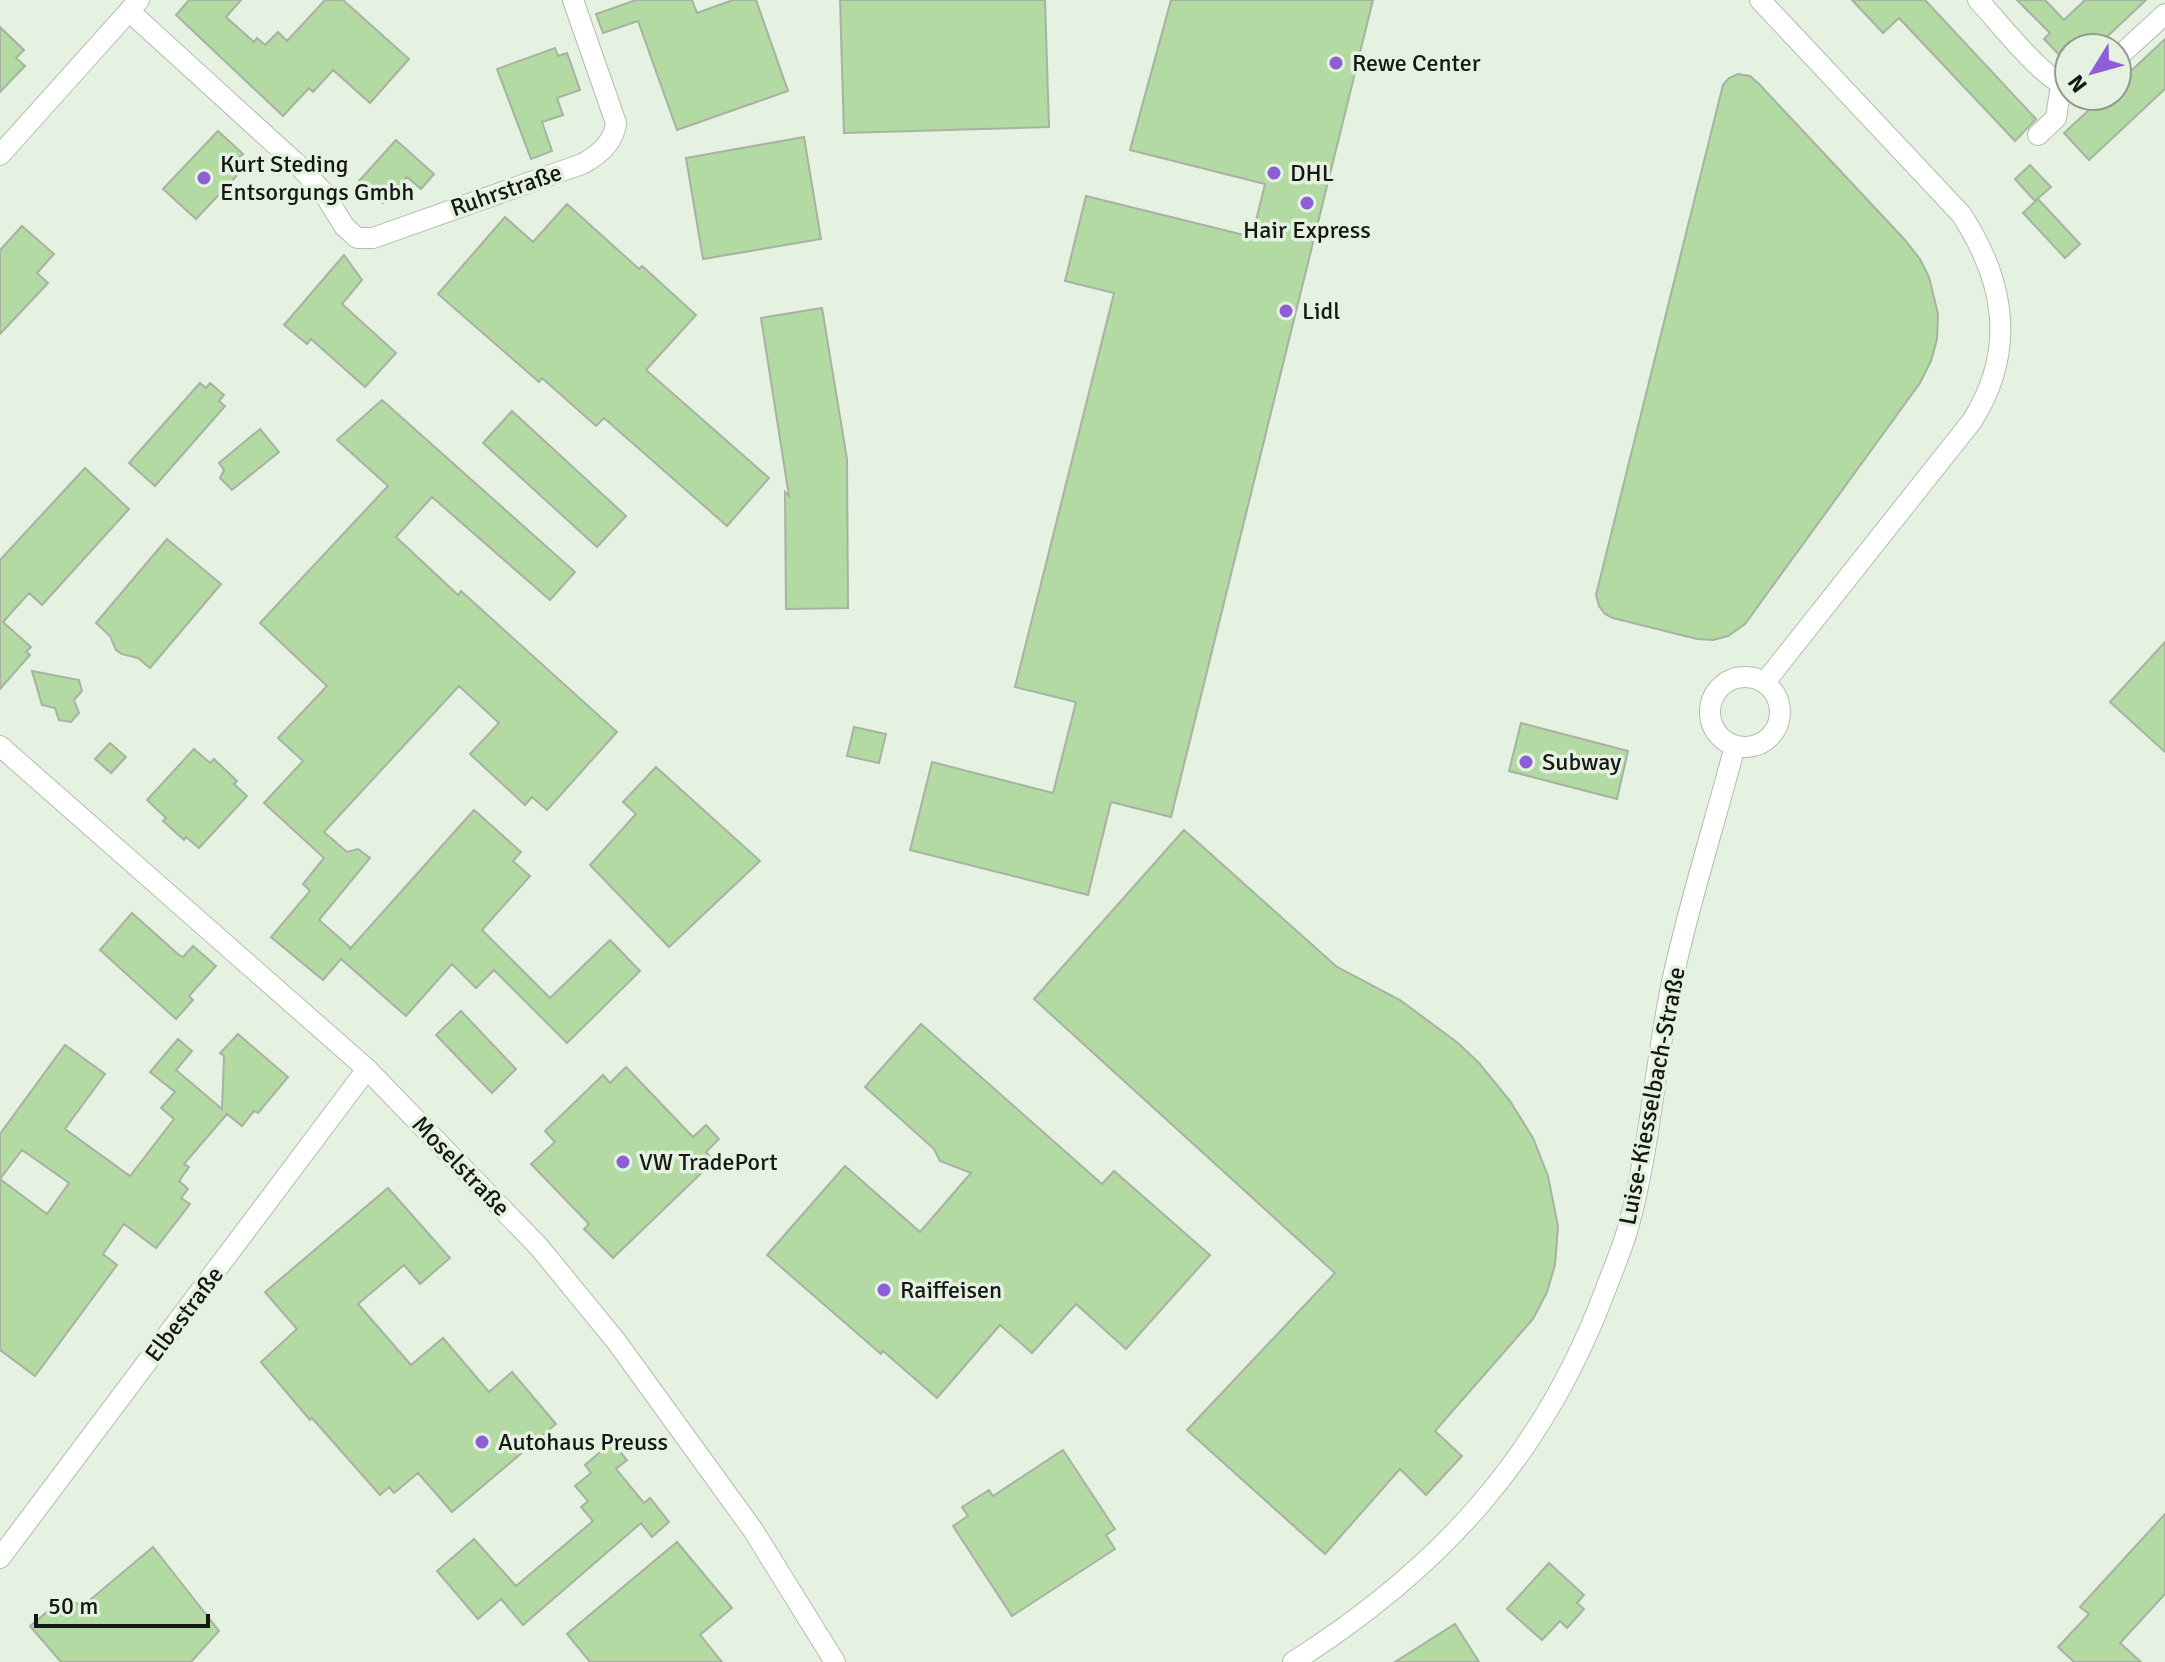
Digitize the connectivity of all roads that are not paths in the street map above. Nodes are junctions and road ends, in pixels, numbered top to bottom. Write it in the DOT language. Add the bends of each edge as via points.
graph roads {
  1 [pos="573,0"];
  2 [pos="1760,0"];
  3 [pos="1978,0"];
  4 [pos="134,5"];
  5 [pos="2165,14"];
  6 [pos="2133,43"];
  7 [pos="2053,78"];
  8 [pos="2058,112"];
  9 [pos="2038,135"];
  10 [pos="0,155"];
  11 [pos="1765,682"];
  12 [pos="0,746"];
  13 [pos="1735,746"];
  14 [pos="367,1069"];
  15 [pos="0,1558"];
  16 [pos="835,1662"];
  17 [pos="1293,1662"];
  1 -- 4 [label="street, Ruhrstraße" via="616,123 615,135 582,164 373,238 357,238 344,226 299,166"];
  2 -- 11 [label="street" via="1961,214 1993,278 2002,333 1983,403 1972,421"];
  3 -- 7 [label="street"];
  4 -- 10 [label="street, Ruhrstraße"];
  5 -- 6 [label="street"];
  8 -- 9 [label="street"];
  11 -- 13 [label="street" via="1776,695 1778,724 1759,744"];
  11 -- 13 [label="street" via="1745,676 1714,693 1710,720 1717,734"];
  12 -- 14 [label="street, Moselstraße"];
  13 -- 17 [label="street, Luise-Kiesselbach-Straße" via="1674,972 1628,1230 1578,1356 1525,1449 1456,1534 1377,1604"];
  14 -- 15 [label="street, Elbestraße"];
  14 -- 16 [label="street, Moselstraße" via="539,1247 616,1341 753,1530"];
}
